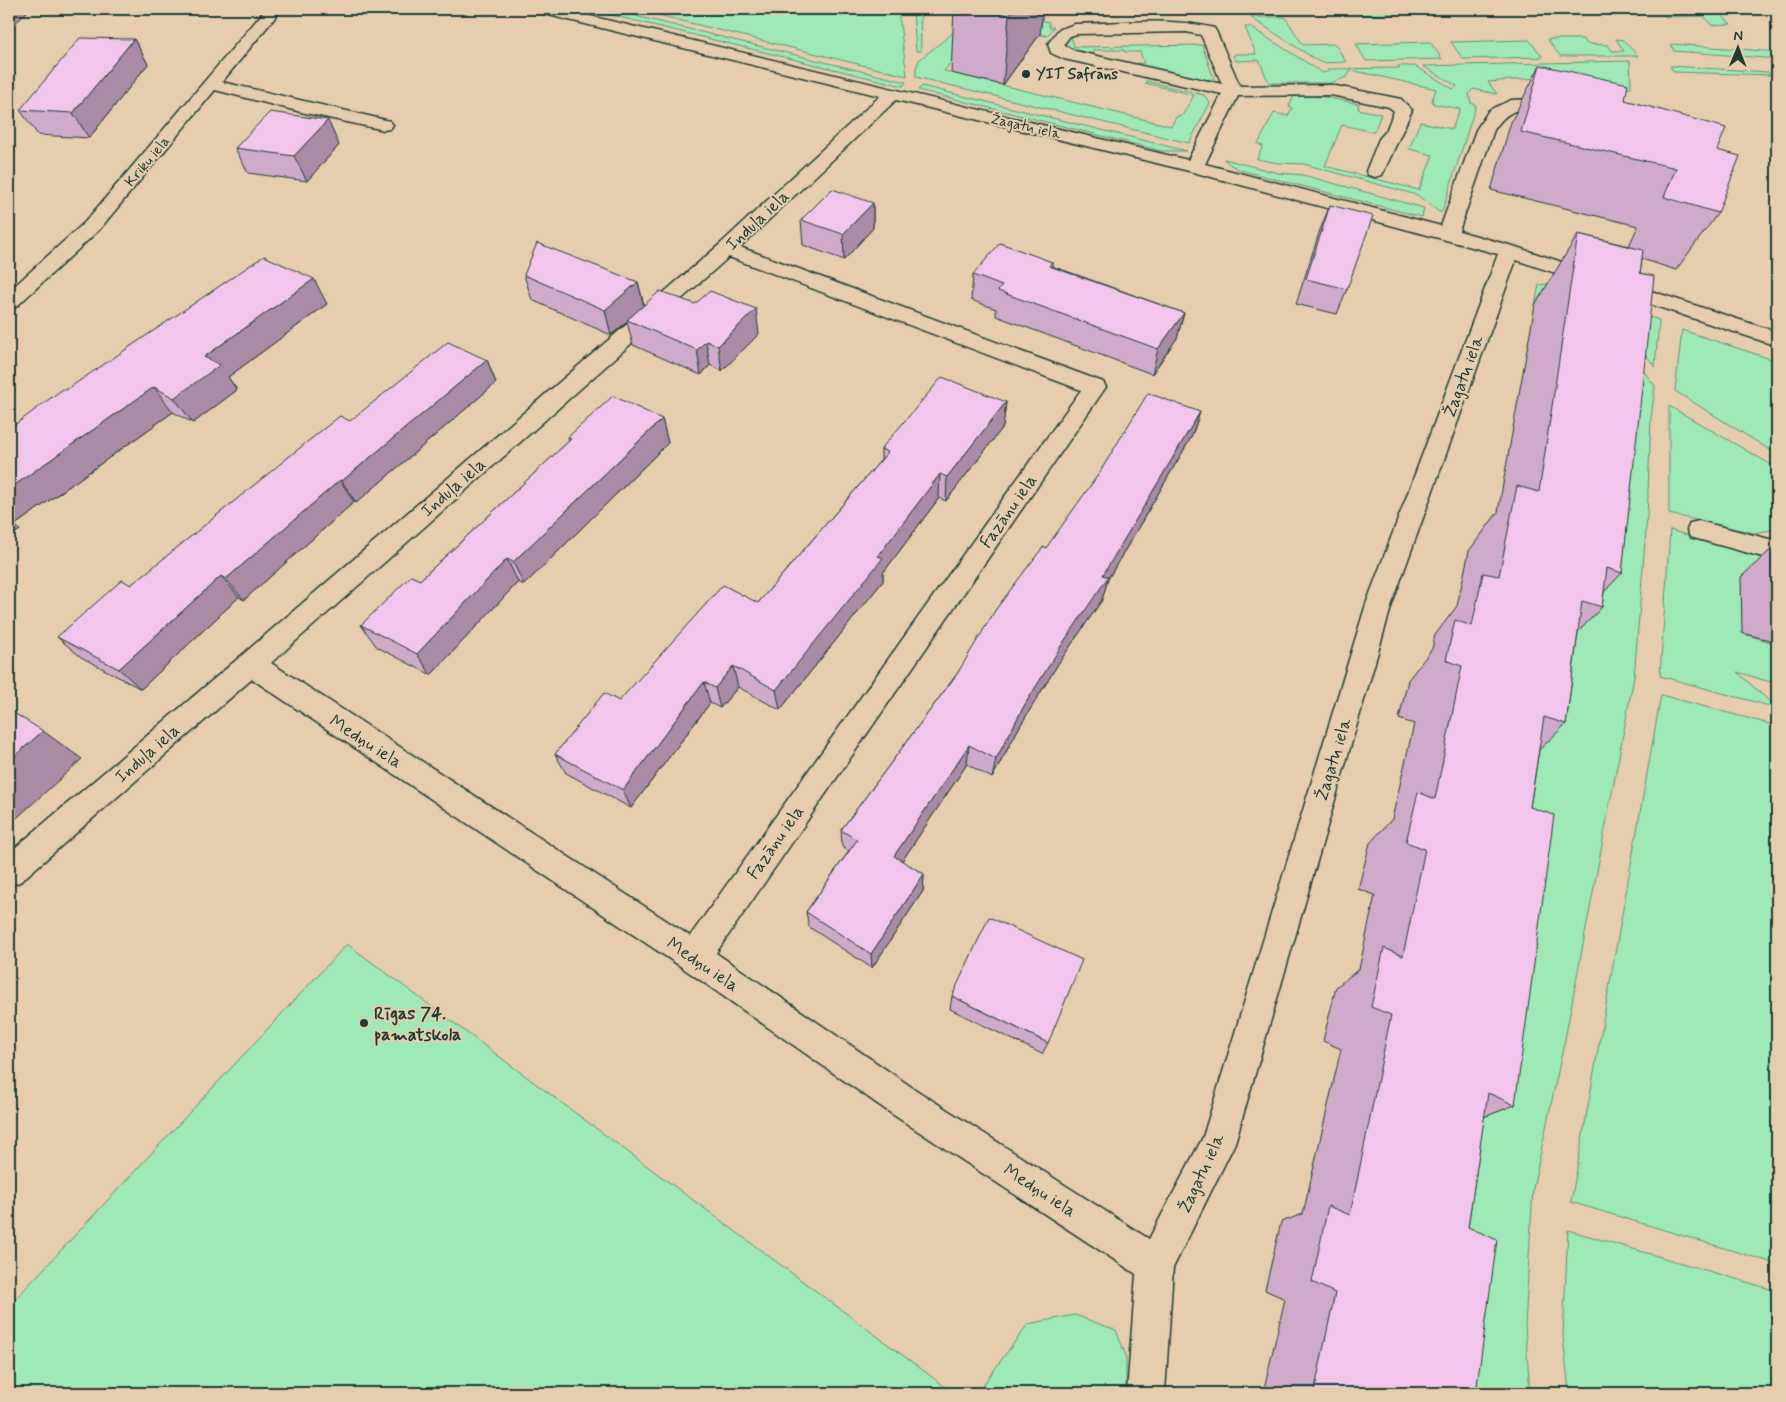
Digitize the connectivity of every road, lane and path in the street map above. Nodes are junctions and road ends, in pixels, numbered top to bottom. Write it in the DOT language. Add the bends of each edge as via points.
graph roads {
  1 [pos="274,9"];
  2 [pos="542,9"];
  3 [pos="210,84"];
  4 [pos="1232,92"];
  5 [pos="891,95"];
  6 [pos="1570,112"];
  7 [pos="384,125"];
  8 [pos="1194,167"];
  9 [pos="1375,171"];
  10 [pos="1448,234"];
  11 [pos="726,249"];
  12 [pos="1509,251"];
  13 [pos="9,302"];
  14 [pos="1777,339"];
  15 [pos="1699,530"];
  16 [pos="1777,551"];
  17 [pos="251,664"];
  18 [pos="9,872"];
  19 [pos="694,957"];
  20 [pos="1156,1265"];
  21 [pos="1146,1393"];
  1 -- 3 [label="street, Kriķu iela"];
  2 -- 5 [label="street, Žagatu iela"];
  3 -- 7 [label="street"];
  3 -- 13 [label="street, Kriķu iela" via="92,226"];
  4 -- 4 [label="street" via="1208,30 1186,27 1075,29 1064,33 1056,44 1057,49 1070,55"];
  4 -- 8 [label="street"];
  4 -- 9 [label="street" via="1331,90 1395,103 1403,110"];
  5 -- 8 [label="street, Žagatu iela"];
  5 -- 11 [label="street, Induļa iela"];
  6 -- 10 [label="street" via="1535,104 1511,105 1495,114 1485,130"];
  8 -- 10 [label="street, Žagatu iela"];
  10 -- 12 [label="street, Žagatu iela"];
  11 -- 17 [label="street, Induļa iela"];
  11 -- 19 [label="street, Fazānu iela" via="1095,387"];
  12 -- 14 [label="street, Žagatu iela"];
  12 -- 20 [label="street, Žagatu iela" via="1379,604 1218,1143"];
  15 -- 16 [label="street"];
  17 -- 18 [label="street, Induļa iela"];
  17 -- 19 [label="street, Medņu iela"];
  19 -- 20 [label="street, Medņu iela" via="901,1100"];
  20 -- 21 [label="street"];
}
